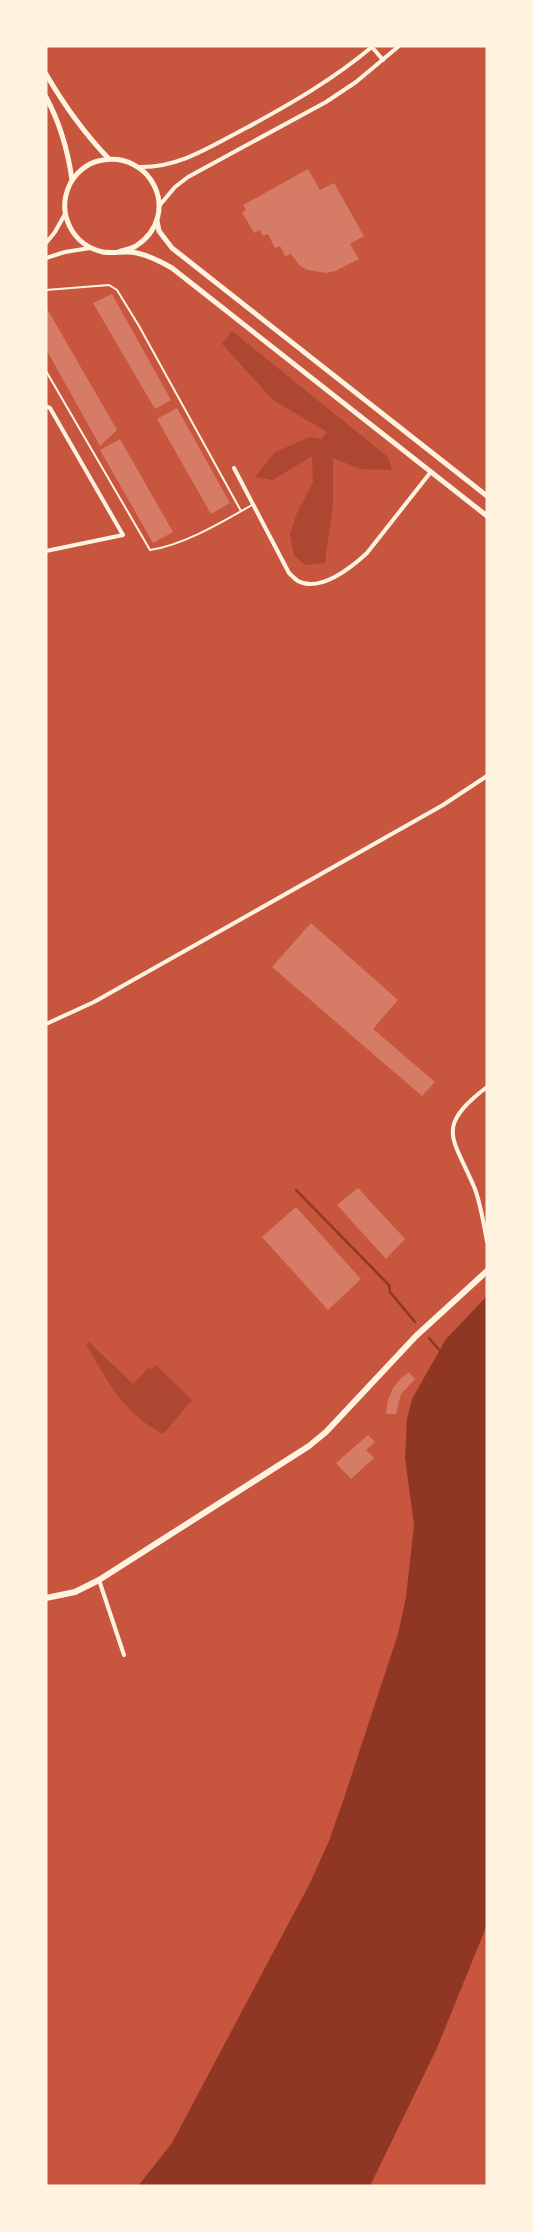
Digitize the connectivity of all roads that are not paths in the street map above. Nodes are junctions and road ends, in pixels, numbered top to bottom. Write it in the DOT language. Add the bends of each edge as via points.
graph roads {
  1 [pos="372,46"];
  2 [pos="399,46"];
  3 [pos="384,60"];
  4 [pos="46,74"];
  5 [pos="46,98"];
  6 [pos="109,158"];
  7 [pos="139,167"];
  8 [pos="72,180"];
  9 [pos="159,207"];
  10 [pos="65,214"];
  11 [pos="157,220"];
  12 [pos="46,243"];
  13 [pos="90,248"];
  14 [pos="118,252"];
  15 [pos="46,258"];
  16 [pos="47,290"];
  17 [pos="46,371"];
  18 [pos="46,406"];
  19 [pos="234,468"];
  20 [pos="430,472"];
  21 [pos="487,496"];
  22 [pos="252,505"];
  23 [pos="241,511"];
  24 [pos="487,516"];
  25 [pos="46,551"];
  26 [pos="487,776"];
  27 [pos="46,1024"];
  28 [pos="487,1087"];
  29 [pos="484,1211"];
  30 [pos="487,1242"];
  31 [pos="487,1271"];
  32 [pos="99,1580"];
  33 [pos="46,1598"];
  34 [pos="124,1655"];
  1 -- 3 [label="street"];
  1 -- 7 [label="street" via="317,89 196,155 165,166"];
  2 -- 3 [label="street"];
  3 -- 9 [label="street" via="326,102 188,177"];
  4 -- 6 [label="street" via="64,106"];
  5 -- 8 [label="street" via="60,127"];
  6 -- 7 [label="street"];
  6 -- 8 [label="street" via="82,169"];
  7 -- 9 [label="street" via="154,184"];
  8 -- 10 [label="street" via="64,202"];
  9 -- 11 [label="street"];
  10 -- 12 [label="street"];
  10 -- 13 [label="street" via="74,234"];
  11 -- 14 [label="street" via="148,236 135,247"];
  11 -- 21 [label="street" via="159,231 172,248"];
  13 -- 14 [label="street"];
  13 -- 15 [label="street"];
  14 -- 20 [label="street" via="149,256 172,268"];
  16 -- 23 [label="lane" via="109,286 117,290"];
  17 -- 23 [label="lane" via="150,550 188,538"];
  18 -- 25 [label="street" via="123,535"];
  19 -- 22 [label="street"];
  20 -- 22 [label="street" via="367,553 358,562 320,583 308,584 289,574"];
  20 -- 24 [label="street"];
  22 -- 23 [label="lane"];
  26 -- 27 [label="street" via="443,806 94,1002"];
  28 -- 29 [label="street" via="464,1106 453,1123 452,1136 455,1150"];
  29 -- 30 [label="street"];
  31 -- 32 [label="main road" via="416,1336 326,1432 284,1464"];
  32 -- 33 [label="main road" via="75,1592"];
  32 -- 34 [label="street"];
}
